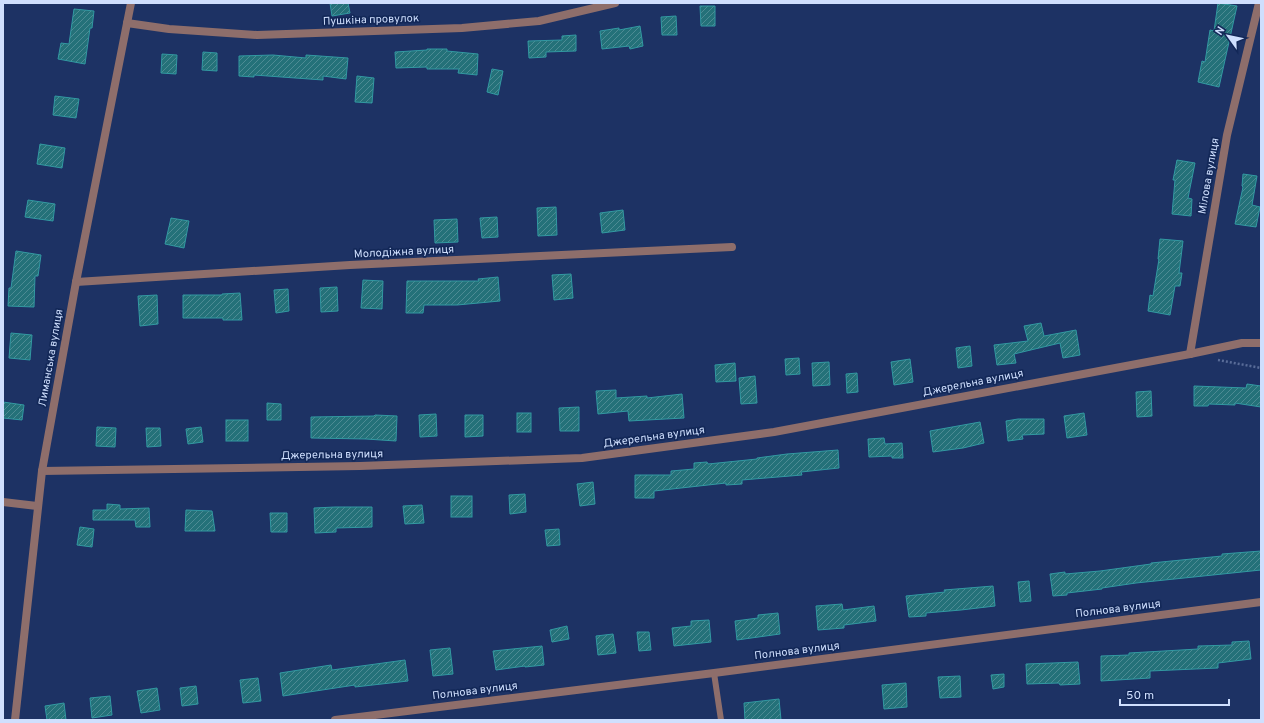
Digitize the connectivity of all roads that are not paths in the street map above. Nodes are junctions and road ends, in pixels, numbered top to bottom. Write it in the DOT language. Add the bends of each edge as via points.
graph roads {
  1 [pos="131,3"];
  2 [pos="615,3"];
  3 [pos="1259,3"];
  4 [pos="126,23"];
  5 [pos="732,247"];
  6 [pos="76,282"];
  7 [pos="1261,343"];
  8 [pos="1190,354"];
  9 [pos="42,471"];
  10 [pos="3,502"];
  11 [pos="37,506"];
  12 [pos="1261,602"];
  13 [pos="714,673"];
  14 [pos="15,720"];
  15 [pos="335,720"];
  16 [pos="721,720"];
  1 -- 4 [label="street, Лиманська вулиця"];
  2 -- 4 [label="street, Пушкіна провулок" via="539,21 462,28 257,35 168,29"];
  3 -- 8 [label="street, Мілова вулиця" via="1227,135"];
  4 -- 6 [label="street, Лиманська вулиця"];
  5 -- 6 [label="street, Молодіжна вулиця" via="343,265"];
  6 -- 9 [label="street, Лиманська вулиця"];
  7 -- 8 [label="street, Джерельна вулиця" via="1242,343"];
  8 -- 9 [label="street, Джерельна вулиця" via="774,432 582,458 360,466"];
  9 -- 11 [label="street, Лиманська вулиця"];
  10 -- 11 [label="street"];
  11 -- 14 [label="street, Лиманська вулиця"];
  12 -- 13 [label="street, Полнова вулиця"];
  13 -- 15 [label="street, Полнова вулиця"];
  13 -- 16 [label="lane"];
}
